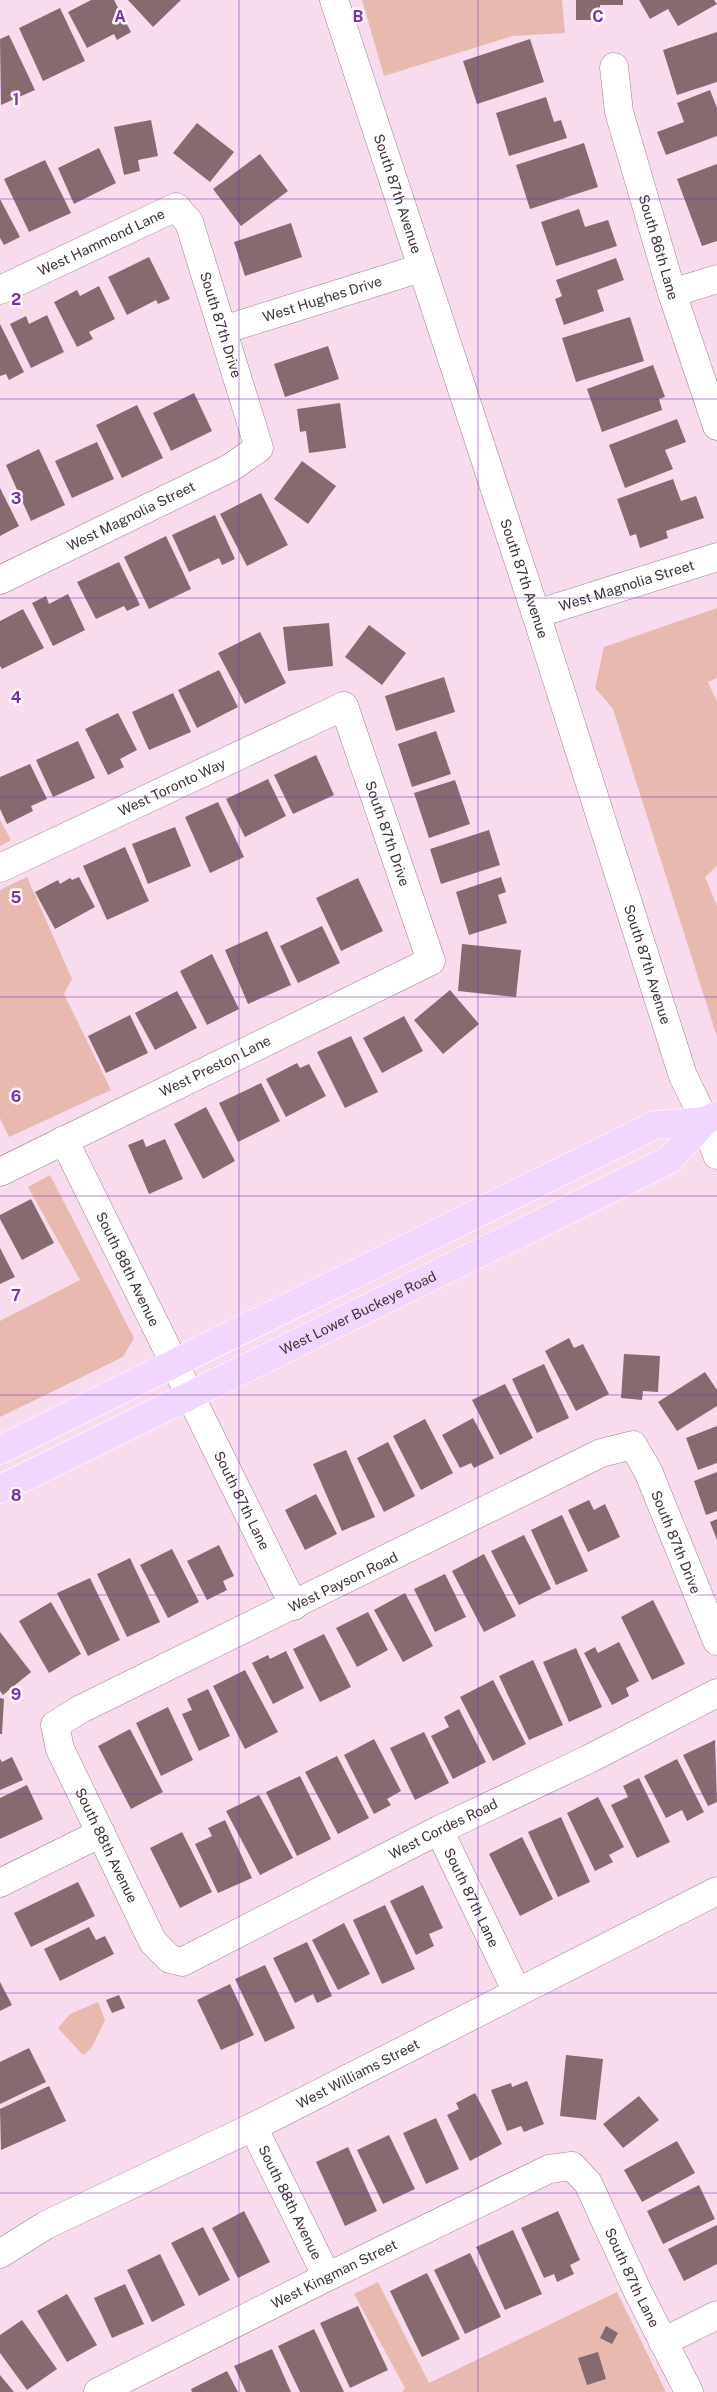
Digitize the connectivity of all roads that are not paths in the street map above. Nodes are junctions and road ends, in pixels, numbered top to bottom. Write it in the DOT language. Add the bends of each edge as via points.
graph roads {
  1 [pos="334,0"];
  2 [pos="614,66"];
  3 [pos="176,207"];
  4 [pos="421,268"];
  5 [pos="717,279"];
  6 [pos="0,290"];
  7 [pos="672,293"];
  8 [pos="223,330"];
  9 [pos="717,426"];
  10 [pos="259,448"];
  11 [pos="717,557"];
  12 [pos="0,580"];
  13 [pos="536,614"];
  14 [pos="344,706"];
  15 [pos="0,868"];
  16 [pos="431,961"];
  17 [pos="711,1118"];
  18 [pos="64,1140"];
  19 [pos="717,1155"];
  20 [pos="0,1172"];
  21 [pos="176,1363"];
  22 [pos="192,1396"];
  23 [pos="633,1445"];
  24 [pos="0,1450"];
  25 [pos="0,1490"];
  26 [pos="294,1606"];
  27 [pos="717,1641"];
  28 [pos="717,1693"];
  29 [pos="55,1725"];
  30 [pos="438,1830"];
  31 [pos="101,1833"];
  32 [pos="0,1883"];
  33 [pos="717,1891"];
  34 [pos="170,1959"];
  35 [pos="518,1992"];
  36 [pos="253,2127"];
  37 [pos="572,2166"];
  38 [pos="4,2242"];
  39 [pos="327,2277"];
  40 [pos="717,2315"];
  41 [pos="664,2342"];
  42 [pos="98,2392"];
  43 [pos="689,2392"];
  1 -- 4 [label="street, South 87th Avenue"];
  2 -- 7 [label="street, South 86th Lane" via="619,112"];
  3 -- 6 [label="street, West Hammond Lane"];
  3 -- 8 [label="street, South 87th Drive" via="189,222"];
  4 -- 8 [label="street, West Hughes Drive"];
  4 -- 13 [label="street, South 87th Avenue"];
  5 -- 7 [label="street"];
  7 -- 9 [label="street, South 86th Lane"];
  8 -- 10 [label="street, South 87th Drive"];
  10 -- 12 [label="street, West Magnolia Street" via="230,468"];
  11 -- 13 [label="street, West Magnolia Street"];
  13 -- 17 [label="street, South 87th Avenue" via="683,1076"];
  14 -- 15 [label="street, West Toronto Way"];
  14 -- 16 [label="street, South 87th Drive"];
  16 -- 18 [label="street, West Preston Lane"];
  17 -- 19 [label="street, South 87th Avenue"];
  17 -- 21 [label="main road" via="654,1126"];
  17 -- 22 [label="main road, West Lower Buckeye Road" via="669,1160"];
  18 -- 20 [label="street, West Preston Lane"];
  18 -- 21 [label="street, South 88th Avenue"];
  21 -- 22 [label="street, South 88th Avenue"];
  21 -- 24 [label="main road"];
  22 -- 25 [label="main road, West Lower Buckeye Road"];
  22 -- 26 [label="street, South 87th Lane"];
  23 -- 26 [label="street, West Payson Road" via="601,1454"];
  23 -- 27 [label="street, South 87th Drive" via="648,1471"];
  26 -- 29 [label="street, West Payson Road" via="81,1709"];
  28 -- 30 [label="street, West Cordes Road" via="589,1759"];
  29 -- 31 [label="street, South 88th Avenue" via="60,1749"];
  30 -- 34 [label="street, West Cordes Road" via="182,1962"];
  30 -- 35 [label="street, South 87th Lane"];
  31 -- 32 [label="street"];
  31 -- 34 [label="street, South 88th Avenue" via="153,1942"];
  33 -- 35 [label="street, West Williams Street"];
  35 -- 36 [label="street, West Williams Street"];
  36 -- 38 [label="street, West Williams Street"];
  36 -- 39 [label="street, South 88th Avenue"];
  37 -- 39 [label="street, West Kingman Street" via="550,2169"];
  37 -- 41 [label="street, South 87th Lane" via="588,2183"];
  39 -- 42 [label="street, West Kingman Street"];
  40 -- 41 [label="street"];
  41 -- 43 [label="street, South 87th Lane"];
}
